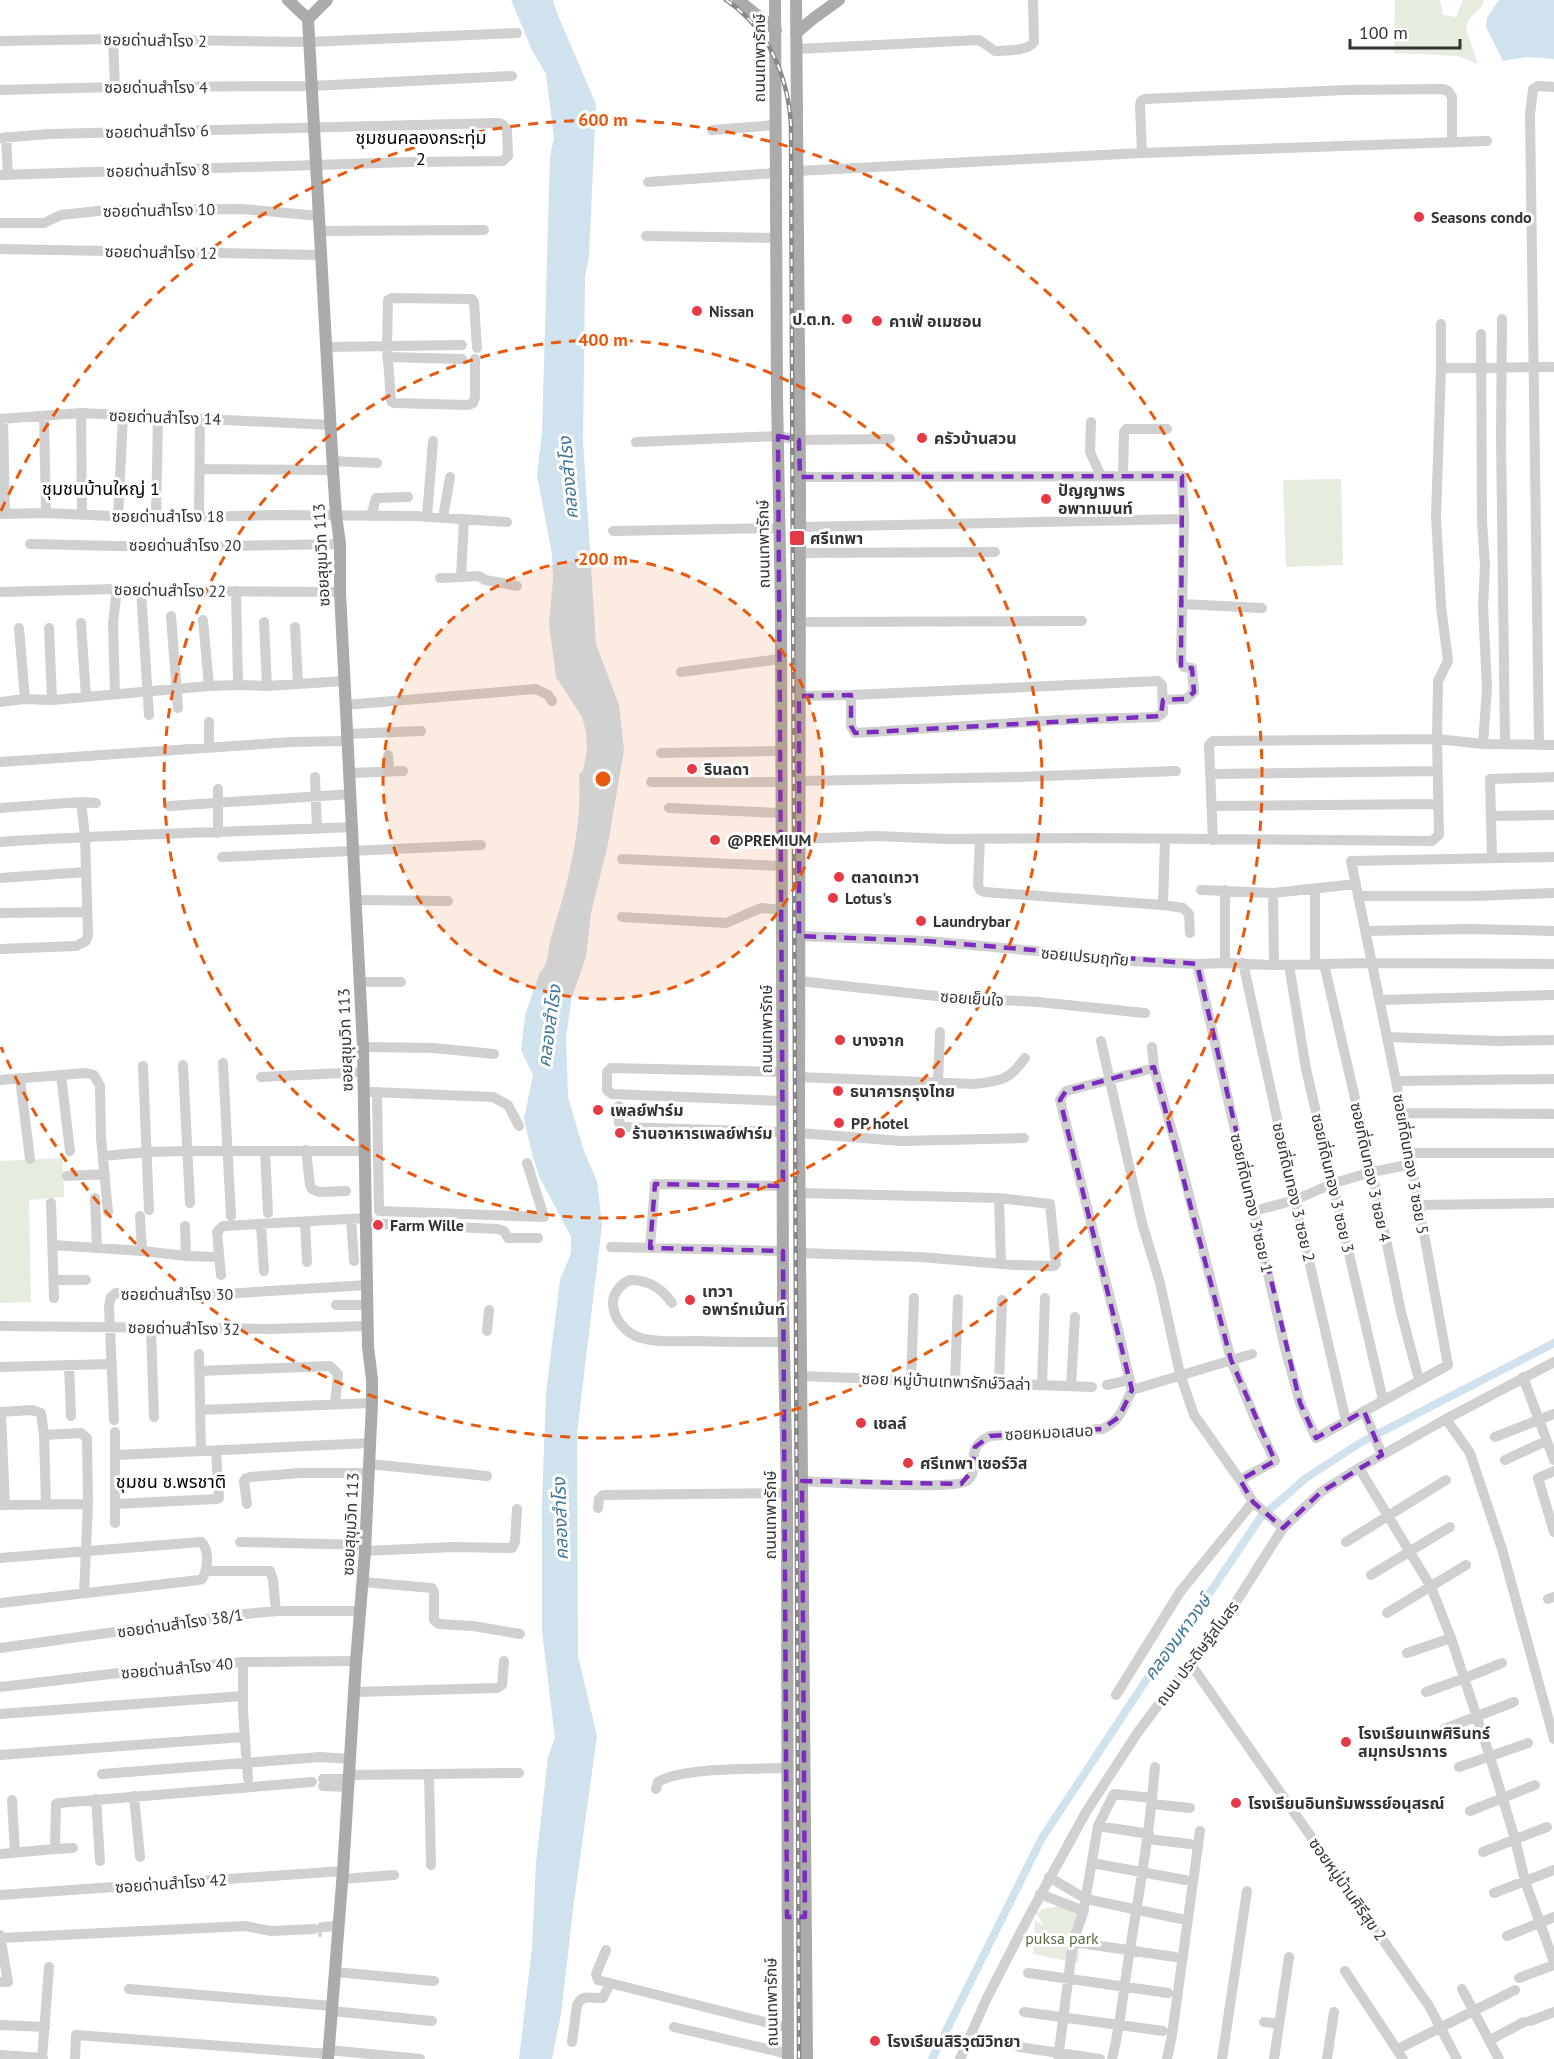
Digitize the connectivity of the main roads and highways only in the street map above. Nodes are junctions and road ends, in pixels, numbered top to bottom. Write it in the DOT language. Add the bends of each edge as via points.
graph roads {
  1 [pos="288,0"];
  2 [pos="327,0"];
  3 [pos="738,0"];
  4 [pos="775,0"];
  5 [pos="796,0"];
  6 [pos="839,0"];
  7 [pos="308,19"];
  8 [pos="776,30"];
  9 [pos="796,33"];
  10 [pos="787,1917"];
  11 [pos="805,1917"];
  12 [pos="329,2054"];
  13 [pos="788,2057"];
  14 [pos="807,2059"];
  1 -- 7 [label="main road"];
  2 -- 7 [label="main road"];
  3 -- 8 [label="main road"];
  4 -- 8 [label="main road, ถนนเทพารักษ์"];
  5 -- 9 [label="main road, ถนนเทพารักษ์"];
  6 -- 9 [label="main road"];
  7 -- 12 [label="main road, ซอยสุขุมวิท 113" via="340,544 363,1047 367,1326 372,1379 363,1582"];
  8 -- 10 [label="main road, ถนนเทพารักษ์"];
  9 -- 11 [label="main road, ถนนเทพารักษ์"];
  10 -- 11 [label="main road"];
  10 -- 13 [label="main road, ถนนเทพารักษ์"];
  11 -- 14 [label="main road, ถนนเทพารักษ์"];
}
